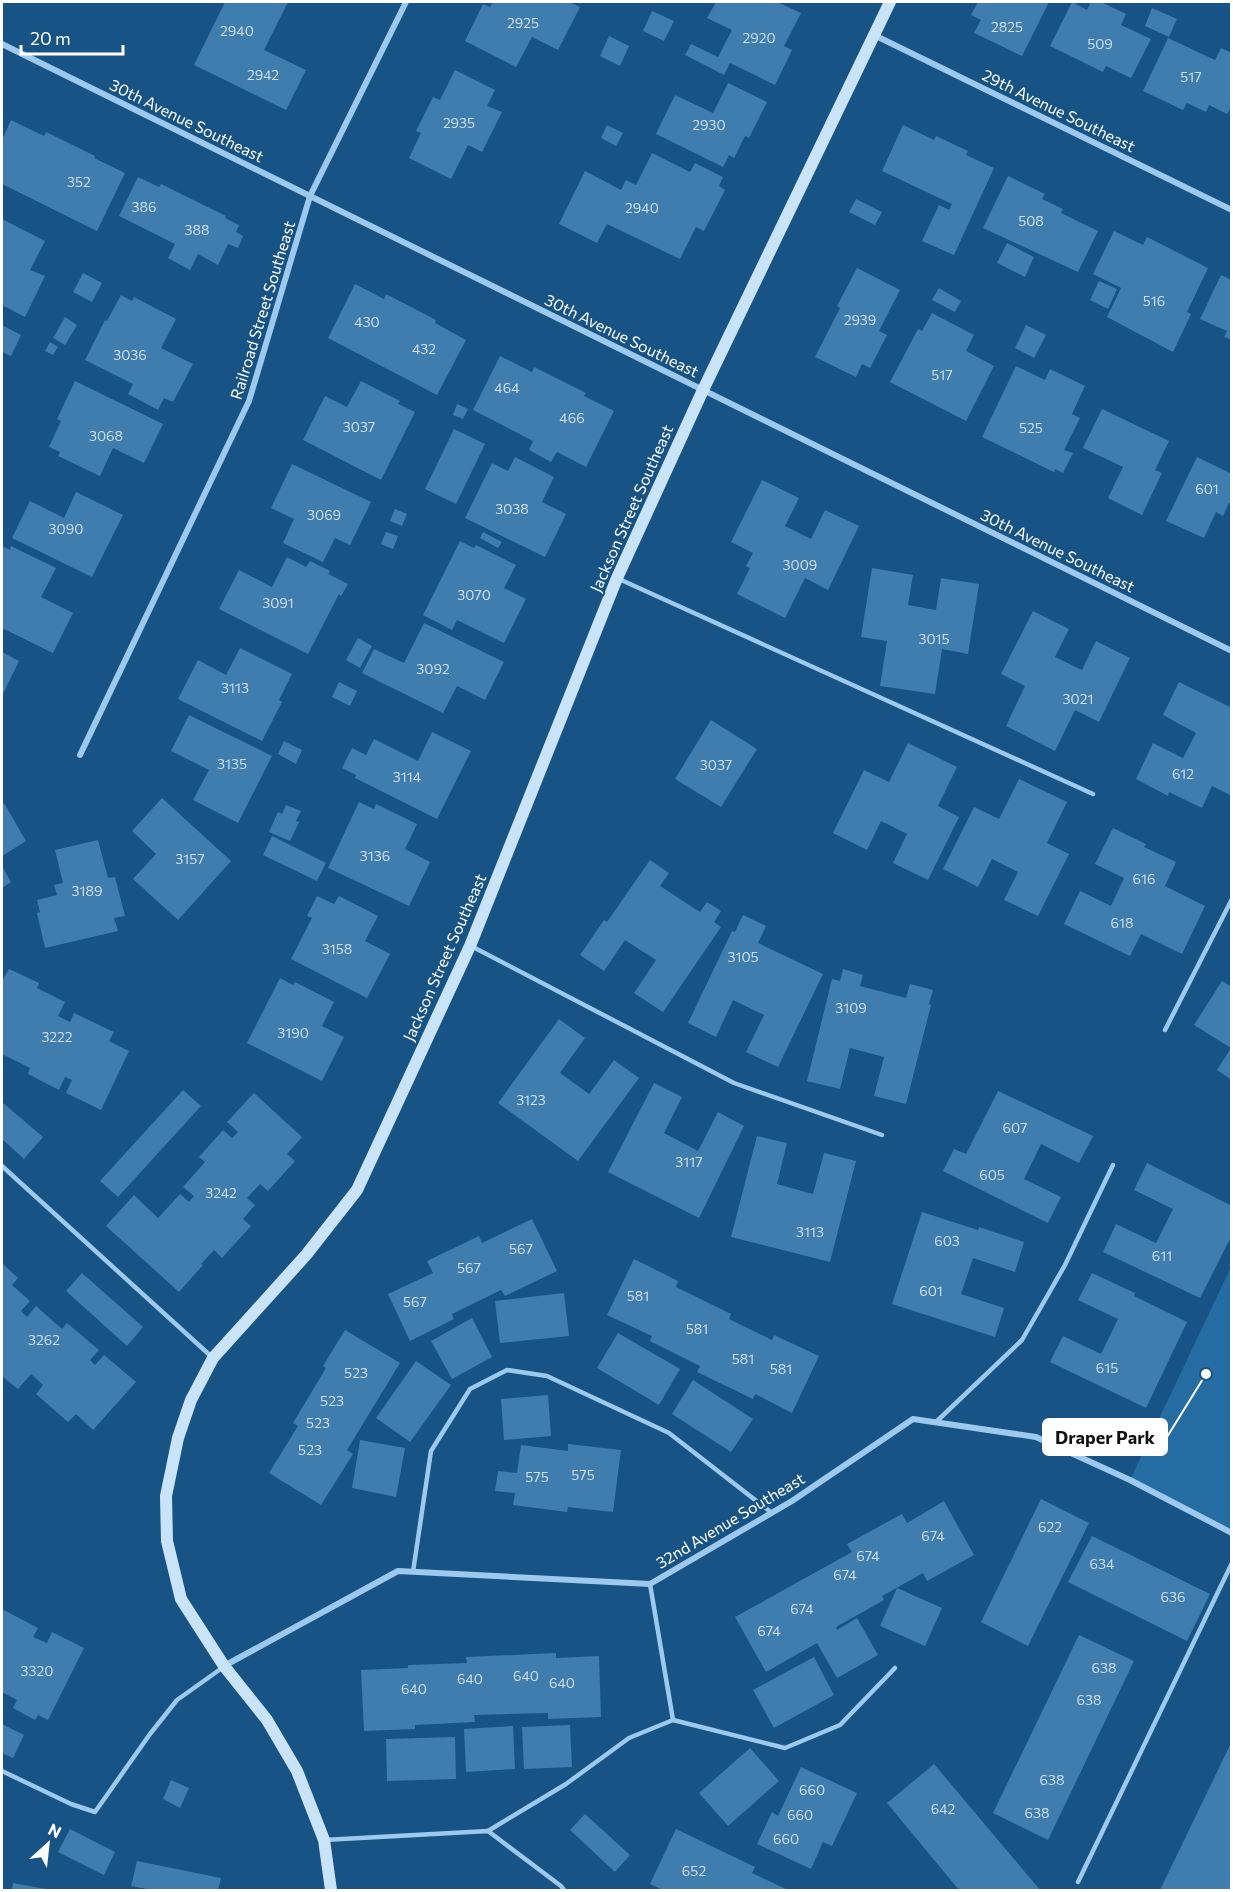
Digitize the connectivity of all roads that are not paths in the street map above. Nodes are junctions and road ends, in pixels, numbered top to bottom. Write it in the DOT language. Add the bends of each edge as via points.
graph roads {
  1 [pos="406,2"];
  2 [pos="890,2"];
  3 [pos="874,35"];
  4 [pos="2,44"];
  5 [pos="310,196"];
  6 [pos="1232,210"];
  7 [pos="703,390"];
  8 [pos="616,578"];
  9 [pos="1232,651"];
  10 [pos="80,755"];
  11 [pos="1093,794"];
  12 [pos="1232,899"];
  13 [pos="470,946"];
  14 [pos="1165,1030"];
  15 [pos="882,1135"];
  16 [pos="1113,1164"];
  17 [pos="2,1166"];
  18 [pos="213,1358"];
  19 [pos="936,1422"];
  20 [pos="772,1513"];
  21 [pos="1232,1533"];
  22 [pos="1232,1563"];
  23 [pos="413,1572"];
  24 [pos="650,1584"];
  25 [pos="225,1666"];
  26 [pos="895,1668"];
  27 [pos="674,1720"];
  28 [pos="2,1771"];
  29 [pos="488,1831"];
  30 [pos="324,1840"];
  31 [pos="1078,1882"];
  32 [pos="331,1890"];
  33 [pos="564,1890"];
  1 -- 5 [label="street, Railroad Street Southeast"];
  2 -- 3 [label="street, Jackson Street Southeast"];
  3 -- 6 [label="street, 29th Avenue Southeast"];
  3 -- 7 [label="street, Jackson Street Southeast"];
  4 -- 5 [label="street, 30th Avenue Southeast"];
  5 -- 7 [label="street, 30th Avenue Southeast"];
  5 -- 10 [label="street, Railroad Street Southeast" via="249,401"];
  7 -- 8 [label="street, Jackson Street Southeast"];
  7 -- 9 [label="street, 30th Avenue Southeast"];
  8 -- 11 [label="lane"];
  8 -- 13 [label="street, Jackson Street Southeast"];
  12 -- 14 [label="lane"];
  13 -- 15 [label="lane" via="734,1083"];
  13 -- 18 [label="street, Jackson Street Southeast" via="357,1190"];
  16 -- 19 [label="lane" via="1065,1265 1022,1340"];
  17 -- 18 [label="lane"];
  18 -- 25 [label="street, Jackson Street Southeast" via="191,1400 178,1438 166,1496 167,1541 181,1599"];
  19 -- 20 [label="street, 32nd Avenue Southeast" via="913,1419"];
  19 -- 21 [label="street, 32nd Avenue Southeast" via="1036,1437"];
  20 -- 23 [label="lane" via="669,1433 547,1376 507,1370 470,1389 431,1451"];
  20 -- 24 [label="street, 32nd Avenue Southeast"];
  22 -- 31 [label="lane"];
  23 -- 24 [label="street, 32nd Avenue Southeast"];
  23 -- 25 [label="street, 32nd Avenue Southeast" via="398,1571"];
  24 -- 27 [label="lane"];
  25 -- 28 [label="lane" via="177,1700 95,1812"];
  25 -- 30 [label="street, Jackson Street Southeast" via="267,1720 297,1771"];
  26 -- 27 [label="lane" via="840,1725 785,1748"];
  27 -- 29 [label="lane" via="628,1738 566,1784"];
  29 -- 30 [label="lane"];
  29 -- 33 [label="lane"];
  30 -- 32 [label="street, Jackson Street Southeast"];
}
